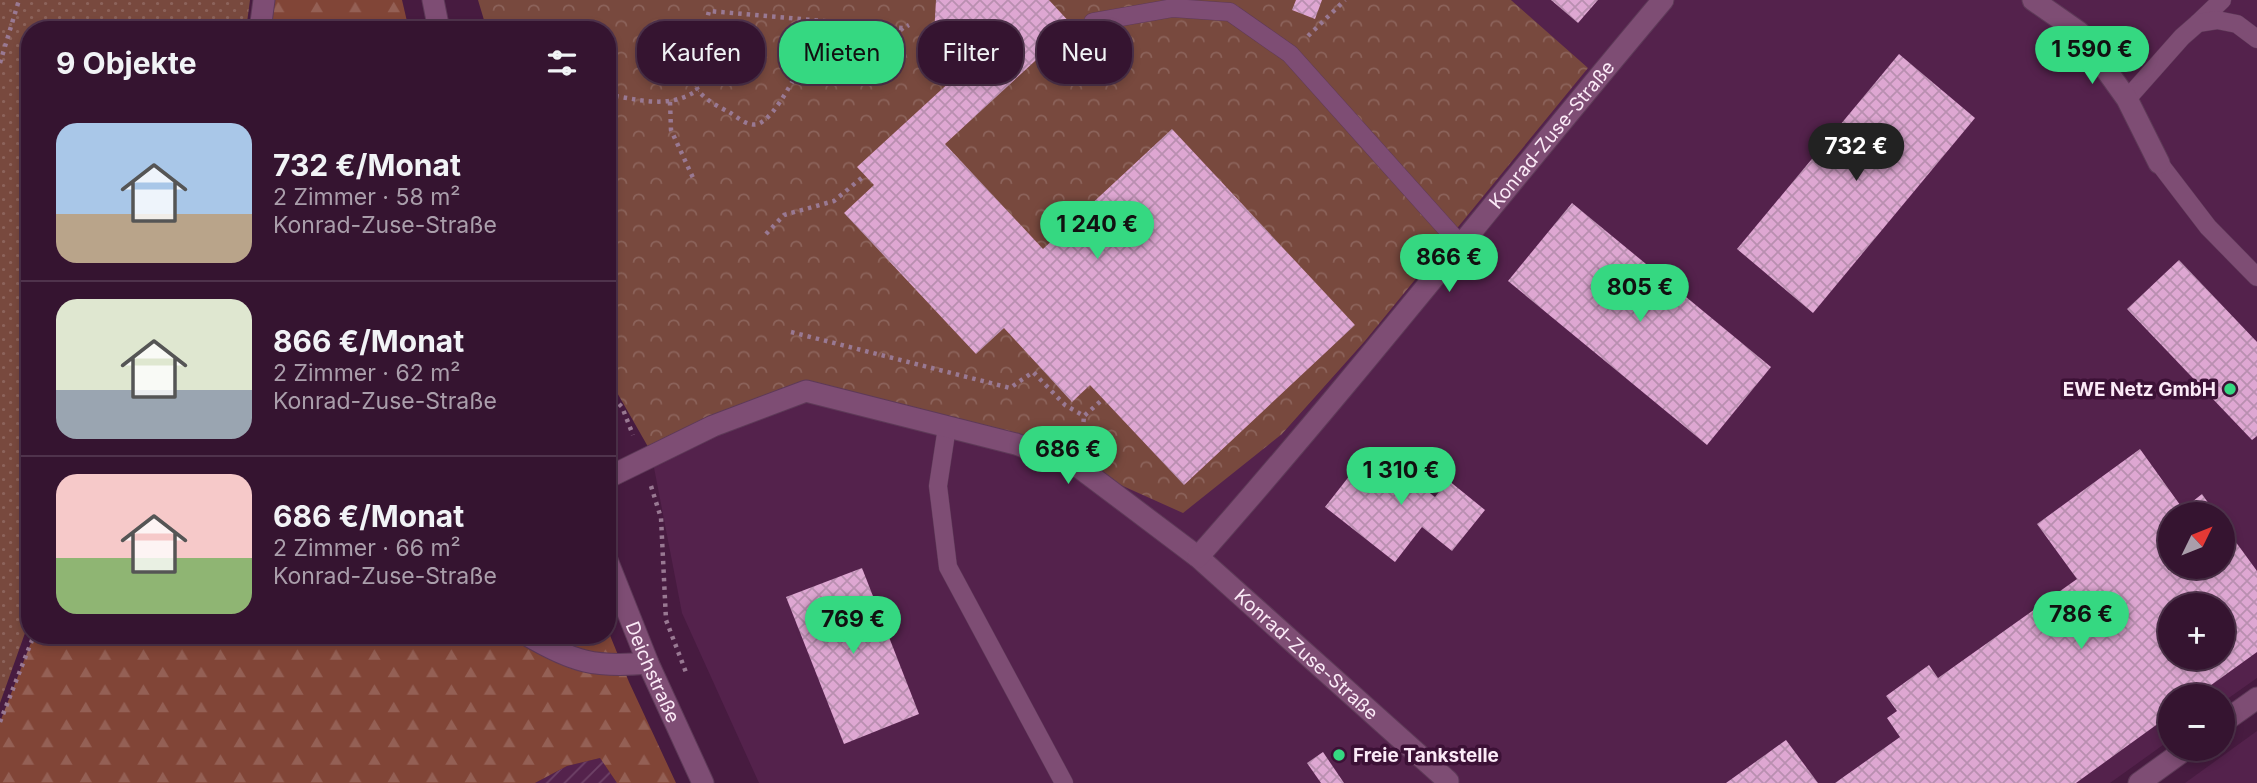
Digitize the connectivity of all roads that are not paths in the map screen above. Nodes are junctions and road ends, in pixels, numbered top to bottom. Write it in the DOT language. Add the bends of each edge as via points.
graph roads {
  1 [pos="264,0"];
  2 [pos="433,0"];
  3 [pos="1664,0"];
  4 [pos="2033,0"];
  5 [pos="2222,0"];
  6 [pos="261,21"];
  7 [pos="437,21"];
  8 [pos="1099,21"];
  9 [pos="2198,23"];
  10 [pos="2257,39"];
  11 [pos="2127,99"];
  12 [pos="2159,163"];
  13 [pos="1461,245"];
  14 [pos="2257,277"];
  15 [pos="947,427"];
  16 [pos="616,474"];
  17 [pos="1198,557"];
  18 [pos="616,583"];
  19 [pos="545,644"];
  20 [pos="648,663"];
  21 [pos="2257,698"];
  22 [pos="2235,714"];
  23 [pos="2169,761"];
  24 [pos="1448,781"];
  25 [pos="703,783"];
  26 [pos="1064,783"];
  27 [pos="2139,783"];
  1 -- 6 [label="street"];
  2 -- 7 [label="street"];
  3 -- 13 [label="street, Konrad-Zuse-Straße"];
  4 -- 11 [label="street" via="2079,32"];
  5 -- 9 [label="lane"];
  8 -- 13 [label="lane" via="1172,8 1230,12 1290,54"];
  9 -- 10 [label="lane" via="2236,24"];
  9 -- 11 [label="lane"];
  11 -- 12 [label="street"];
  12 -- 14 [label="lane" via="2208,228"];
  13 -- 17 [label="street, Konrad-Zuse-Straße"];
  15 -- 16 [label="street, Konrad-Zuse-Straße" via="806,391 713,426"];
  15 -- 17 [label="street, Konrad-Zuse-Straße" via="1016,444 1080,468"];
  15 -- 26 [label="lane" via="938,486 948,567"];
  17 -- 24 [label="street, Konrad-Zuse-Straße"];
  18 -- 20 [label="street, Deichstraße"];
  19 -- 20 [label="street" via="579,661 613,667"];
  20 -- 25 [label="street, Deichstraße"];
  21 -- 22 [label="street"];
  23 -- 27 [label="street"];
}
